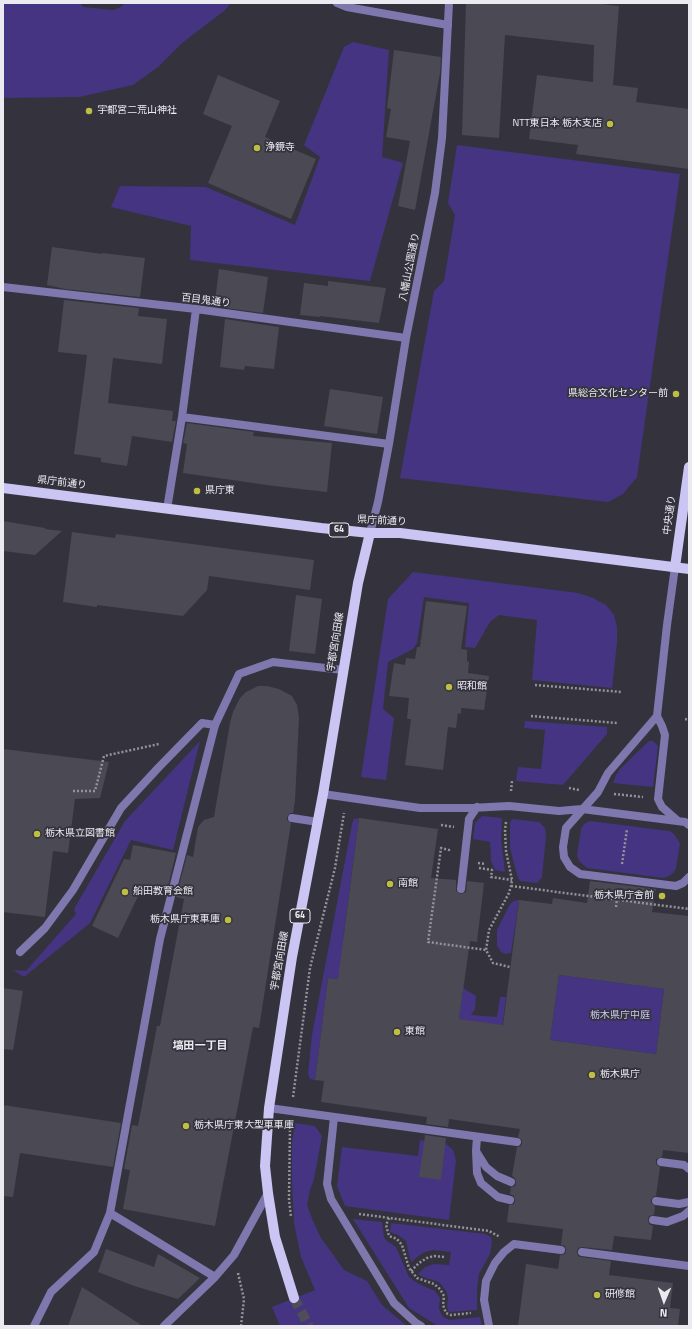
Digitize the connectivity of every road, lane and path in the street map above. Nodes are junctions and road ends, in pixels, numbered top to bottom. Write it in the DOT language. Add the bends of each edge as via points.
graph roads {
  1 [pos="337,3"];
  2 [pos="448,3"];
  3 [pos="448,25"];
  4 [pos="3,287"];
  5 [pos="196,309"];
  6 [pos="406,338"];
  7 [pos="182,417"];
  8 [pos="389,444"];
  9 [pos="689,467"];
  10 [pos="3,488"];
  11 [pos="167,509"];
  12 [pos="370,533"];
  13 [pos="675,567"];
  14 [pos="689,569"];
  15 [pos="343,670"];
  16 [pos="535,685"];
  17 [pos="622,692"];
  18 [pos="531,716"];
  19 [pos="657,716"];
  20 [pos="685,719"];
  21 [pos="689,720"];
  22 [pos="617,723"];
  23 [pos="215,725"];
  24 [pos="160,744"];
  25 [pos="512,781"];
  26 [pos="569,788"];
  27 [pos="73,791"];
  28 [pos="598,792"];
  29 [pos="323,794"];
  30 [pos="631,796"];
  31 [pos="348,798"];
  32 [pos="658,799"];
  33 [pos="509,806"];
  34 [pos="477,807"];
  35 [pos="582,809"];
  36 [pos="629,814"];
  37 [pos="292,818"];
  38 [pos="318,822"];
  39 [pos="685,823"];
  40 [pos="434,824"];
  41 [pos="457,827"];
  42 [pos="449,856"];
  43 [pos="475,863"];
  44 [pos="486,864"];
  45 [pos="622,864"];
  46 [pos="474,868"];
  47 [pos="689,877"];
  48 [pos="512,880"];
  49 [pos="511,886"];
  50 [pos="676,886"];
  51 [pos="689,888"];
  52 [pos="461,889"];
  53 [pos="617,899"];
  54 [pos="616,907"];
  55 [pos="689,909"];
  56 [pos="486,950"];
  57 [pos="20,952"];
  58 [pos="510,967"];
  59 [pos="269,1108"];
  60 [pos="291,1111"];
  61 [pos="334,1117"];
  62 [pos="477,1137"];
  63 [pos="517,1142"];
  64 [pos="476,1151"];
  65 [pos="661,1162"];
  66 [pos="689,1169"];
  67 [pos="511,1182"];
  68 [pos="268,1193"];
  69 [pos="510,1200"];
  70 [pos="656,1200"];
  71 [pos="689,1202"];
  72 [pos="689,1211"];
  73 [pos="339,1212"];
  74 [pos="110,1213"];
  75 [pos="389,1218"];
  76 [pos="653,1220"];
  77 [pos="291,1223"];
  78 [pos="514,1244"];
  79 [pos="561,1250"];
  80 [pos="582,1252"];
  81 [pos="444,1257"];
  82 [pos="689,1266"];
  83 [pos="238,1270"];
  84 [pos="411,1271"];
  85 [pos="215,1277"];
  86 [pos="294,1298"];
  87 [pos="486,1311"];
  88 [pos="34,1326"];
  89 [pos="164,1326"];
  90 [pos="241,1326"];
  91 [pos="421,1326"];
  92 [pos="489,1326"];
  1 -- 3 [label="street"];
  2 -- 3 [label="street, 八幡山公園通り"];
  3 -- 6 [label="street, 八幡山公園通り" via="442,138 435,193"];
  4 -- 5 [label="street, 百目鬼通り"];
  5 -- 6 [label="street, 百目鬼通り"];
  5 -- 7 [label="street"];
  6 -- 8 [label="street, 八幡山公園通り"];
  7 -- 8 [label="street"];
  7 -- 11 [label="street"];
  8 -- 12 [label="street, 八幡山公園通り"];
  9 -- 13 [label="main road, 中央通り"];
  10 -- 11 [label="main road, 県庁前通り / 64"];
  11 -- 12 [label="main road, 県庁前通り / 64"];
  12 -- 13 [label="main road, 県庁前通り / 64" via="400,533"];
  12 -- 15 [label="main road, 宇都宮向田線 / 64" via="358,583"];
  13 -- 14 [label="main road, 県庁前通り / 64"];
  13 -- 19 [label="street"];
  15 -- 23 [label="street" via="273,662 239,674"];
  15 -- 29 [label="main road, 宇都宮向田線 / 64"];
  16 -- 17 [label="path"];
  18 -- 22 [label="path"];
  19 -- 28 [label="street" via="608,773"];
  19 -- 32 [label="street" via="665,735"];
  20 -- 21 [label="path"];
  23 -- 57 [label="street" via="202,723 121,808 73,890 45,928"];
  23 -- 74 [label="street" via="160,939"];
  24 -- 27 [label="path" via="104,756 95,791"];
  25 -- 33 [label="path"];
  26 -- 28 [label="path"];
  28 -- 30 [label="path"];
  28 -- 35 [label="street"];
  29 -- 31 [label="street"];
  29 -- 38 [label="main road, 宇都宮向田線 / 64"];
  30 -- 32 [label="path"];
  30 -- 36 [label="path"];
  31 -- 34 [label="street" via="420,808"];
  31 -- 60 [label="path" via="335,868 310,968"];
  32 -- 39 [label="street" via="662,807"];
  33 -- 34 [label="street"];
  33 -- 35 [label="street" via="559,812"];
  33 -- 48 [label="path" via="505,830"];
  34 -- 52 [label="street" via="469,819"];
  35 -- 36 [label="street"];
  35 -- 50 [label="street" via="566,828 563,847 564,856 570,867 580,874"];
  36 -- 39 [label="street"];
  36 -- 45 [label="path"];
  37 -- 38 [label="street"];
  38 -- 59 [label="main road, 宇都宮向田線 / 64" via="292,957"];
  40 -- 41 [label="path"];
  42 -- 56 [label="path" via="449,850 442,848 428,942"];
  43 -- 44 [label="path"];
  46 -- 48 [label="path" via="492,870 490,877"];
  47 -- 50 [label="street"];
  48 -- 49 [label="path"];
  49 -- 53 [label="path"];
  49 -- 56 [label="path" via="489,930"];
  50 -- 51 [label="street"];
  53 -- 54 [label="path"];
  53 -- 55 [label="path"];
  56 -- 58 [label="path" via="493,963"];
  59 -- 60 [label="street"];
  59 -- 68 [label="main road, 宇都宮向田線 / 64" via="265,1166"];
  60 -- 61 [label="street"];
  60 -- 77 [label="path"];
  61 -- 62 [label="street"];
  61 -- 73 [label="street" via="327,1184 331,1199"];
  62 -- 63 [label="street"];
  62 -- 64 [label="street"];
  64 -- 67 [label="street" via="486,1167 497,1176"];
  64 -- 69 [label="street" via="477,1173 481,1183 498,1196"];
  65 -- 66 [label="street" via="684,1165"];
  68 -- 85 [label="street" via="234,1255"];
  68 -- 86 [label="main road, 宇都宮向田線 / 64" via="275,1237"];
  70 -- 71 [label="street" via="679,1204"];
  72 -- 76 [label="street" via="667,1222"];
  73 -- 75 [label="path"];
  73 -- 91 [label="street" via="394,1303"];
  74 -- 85 [label="street"];
  74 -- 88 [label="street" via="94,1252 51,1292"];
  75 -- 78 [label="path" via="489,1231"];
  75 -- 84 [label="path" via="386,1225 389,1236 397,1239 402,1245"];
  78 -- 79 [label="street"];
  78 -- 87 [label="street" via="495,1263 486,1281"];
  80 -- 82 [label="street"];
  81 -- 84 [label="path" via="427,1258"];
  83 -- 90 [label="path" via="244,1299"];
  84 -- 87 [label="path" via="417,1278 440,1289 444,1296 443,1305 446,1313"];
  85 -- 89 [label="street"];
  87 -- 92 [label="street"];
}
